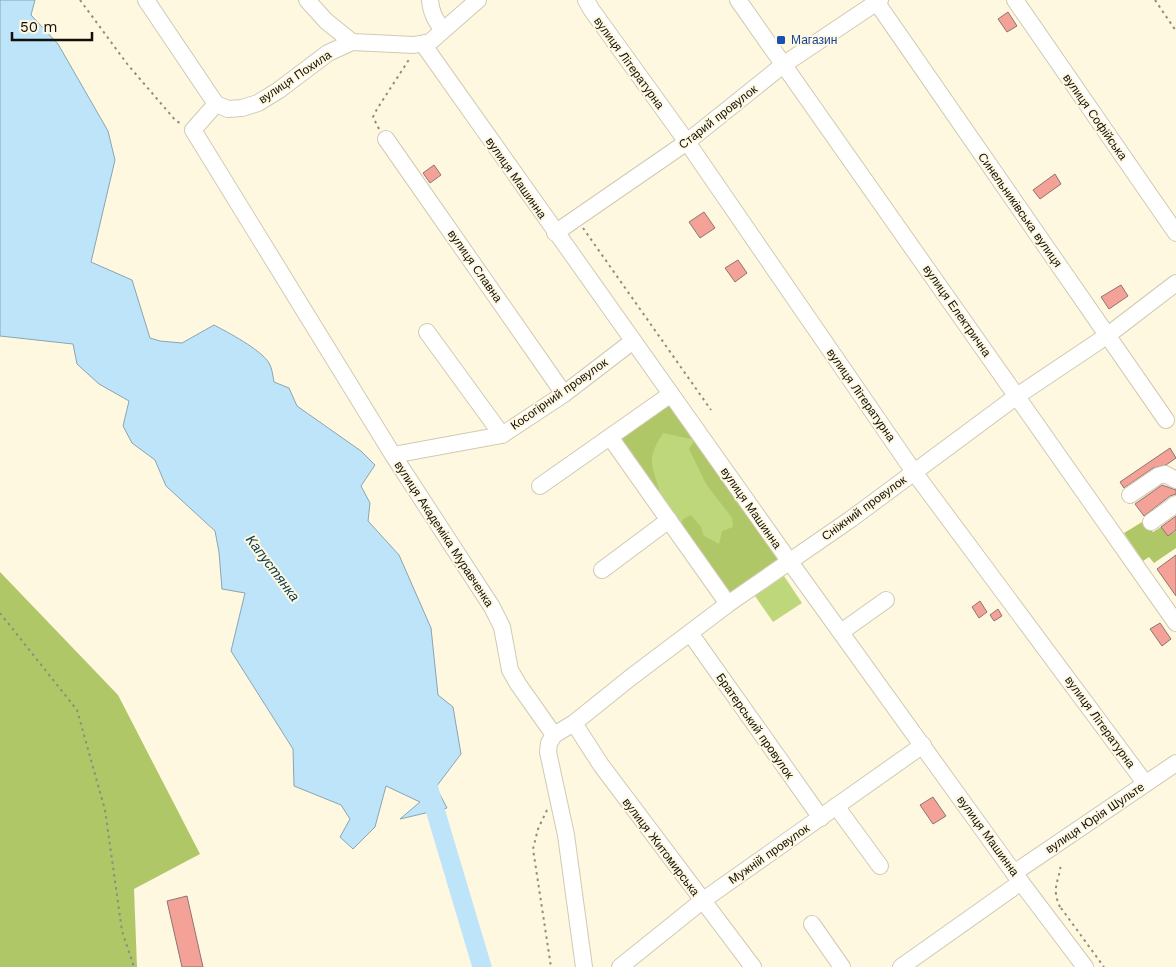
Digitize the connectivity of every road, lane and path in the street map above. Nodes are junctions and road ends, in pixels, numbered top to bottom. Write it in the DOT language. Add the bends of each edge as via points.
graph roads {
  1 [pos="80,0"];
  2 [pos="146,0"];
  3 [pos="307,0"];
  4 [pos="430,0"];
  5 [pos="478,0"];
  6 [pos="586,0"];
  7 [pos="738,0"];
  8 [pos="1015,0"];
  9 [pos="1155,0"];
  10 [pos="878,1"];
  11 [pos="443,30"];
  12 [pos="1176,32"];
  13 [pos="352,42"];
  14 [pos="423,44"];
  15 [pos="783,65"];
  16 [pos="216,104"];
  17 [pos="195,133"];
  18 [pos="386,139"];
  19 [pos="687,142"];
  20 [pos="576,218"];
  21 [pos="555,232"];
  22 [pos="1176,234"];
  23 [pos="1176,283"];
  24 [pos="427,332"];
  25 [pos="1108,335"];
  26 [pos="633,341"];
  27 [pos="564,394"];
  28 [pos="671,394"];
  29 [pos="1018,396"];
  30 [pos="711,410"];
  31 [pos="1166,420"];
  32 [pos="502,435"];
  33 [pos="610,437"];
  34 [pos="393,455"];
  35 [pos="914,472"];
  36 [pos="1176,480"];
  37 [pos="540,486"];
  38 [pos="1130,495"];
  39 [pos="1176,504"];
  40 [pos="669,520"];
  41 [pos="1150,522"];
  42 [pos="790,562"];
  43 [pos="602,570"];
  44 [pos="886,600"];
  45 [pos="728,604"];
  46 [pos="0,613"];
  47 [pos="1176,623"];
  48 [pos="841,632"];
  49 [pos="690,633"];
  50 [pos="574,723"];
  51 [pos="554,735"];
  52 [pos="922,746"];
  53 [pos="1176,763"];
  54 [pos="1145,783"];
  55 [pos="557,790"];
  56 [pos="836,806"];
  57 [pos="820,818"];
  58 [pos="1061,863"];
  59 [pos="880,866"];
  60 [pos="1017,878"];
  61 [pos="702,901"];
  62 [pos="1061,908"];
  63 [pos="812,924"];
  64 [pos="1059,932"];
  65 [pos="134,967"];
  66 [pos="551,967"];
  67 [pos="584,967"];
  68 [pos="620,967"];
  69 [pos="753,967"];
  70 [pos="842,967"];
  71 [pos="901,967"];
  72 [pos="1084,967"];
  73 [pos="1104,967"];
  1 -- 17 [label="path" via="170,115"];
  2 -- 16 [label="street"];
  3 -- 13 [label="street"];
  4 -- 11 [label="street" via="436,22"];
  5 -- 11 [label="street"];
  6 -- 19 [label="street, вулиця Літературна"];
  7 -- 15 [label="street, вулиця Електрична"];
  8 -- 22 [label="street, вулиця Софійська"];
  9 -- 12 [label="path"];
  10 -- 15 [label="street, Старий провулок"];
  10 -- 25 [label="street, Синельниківська вулиця"];
  11 -- 14 [label="street"];
  13 -- 14 [label="street, вулиця Похила"];
  13 -- 16 [label="street, вулиця Похила" via="328,53 258,103 228,109"];
  14 -- 18 [label="path" via="408,60 377,109 374,117"];
  14 -- 21 [label="street, вулиця Машинна"];
  15 -- 19 [label="street, Старий провулок"];
  15 -- 29 [label="street, вулиця Електрична"];
  16 -- 17 [label="street"];
  17 -- 34 [label="street, вулиця Академіка Муравченка"];
  18 -- 27 [label="street, вулиця Славна"];
  19 -- 20 [label="street, Старий провулок"];
  19 -- 35 [label="street, вулиця Літературна"];
  20 -- 21 [label="street, Старий провулок"];
  20 -- 30 [label="path"];
  21 -- 26 [label="street, вулиця Машинна"];
  23 -- 25 [label="street, Сніжний провулок"];
  24 -- 32 [label="street"];
  25 -- 29 [label="street, Сніжний провулок"];
  25 -- 31 [label="street, Синельниківська вулиця"];
  26 -- 27 [label="street, Косогірний провулок"];
  26 -- 28 [label="street, вулиця Машинна"];
  27 -- 32 [label="street, Косогірний провулок"];
  28 -- 33 [label="street"];
  28 -- 42 [label="street, вулиця Машинна"];
  29 -- 35 [label="street, Сніжний провулок"];
  29 -- 47 [label="street, вулиця Електрична"];
  32 -- 34 [label="street, Косогірний провулок"];
  33 -- 37 [label="street"];
  33 -- 40 [label="street"];
  34 -- 51 [label="street, вулиця Академіка Муравченка" via="492,607 502,627 510,670"];
  35 -- 42 [label="street, Сніжний провулок"];
  35 -- 54 [label="street, вулиця Літературна"];
  36 -- 38 [label="street" via="1165,474 1158,476"];
  39 -- 41 [label="street"];
  40 -- 43 [label="street"];
  40 -- 45 [label="street"];
  42 -- 45 [label="street, Сніжний провулок"];
  42 -- 48 [label="street, вулиця Машинна"];
  44 -- 48 [label="street"];
  45 -- 49 [label="street, Сніжний провулок"];
  46 -- 65 [label="path" via="77,710 104,810 122,931"];
  48 -- 52 [label="street, вулиця Машинна"];
  49 -- 50 [label="street, Сніжний провулок"];
  49 -- 57 [label="street, Братерський провулок"];
  50 -- 51 [label="street, Сніжний провулок"];
  50 -- 61 [label="street, вулиця Житомирська" via="600,765"];
  51 -- 55 [label="street" via="548,752"];
  52 -- 56 [label="street, Мужній провулок"];
  52 -- 60 [label="street, вулиця Машинна"];
  53 -- 54 [label="street, вулиця Юрія Шульте"];
  54 -- 60 [label="street, вулиця Юрія Шульте"];
  55 -- 66 [label="path" via="538,829 533,849"];
  55 -- 67 [label="street"];
  56 -- 57 [label="street, Мужній провулок"];
  56 -- 59 [label="street"];
  57 -- 61 [label="street, Мужній провулок"];
  58 -- 62 [label="path" via="1055,897"];
  60 -- 64 [label="street, вулиця Машинна"];
  60 -- 71 [label="street, вулиця Юрія Шульте"];
  61 -- 68 [label="street, Мужній провулок"];
  61 -- 69 [label="street, вулиця Житомирська"];
  62 -- 64 [label="path"];
  62 -- 73 [label="path"];
  63 -- 70 [label="street"];
  64 -- 72 [label="street, вулиця Машинна"];
}
